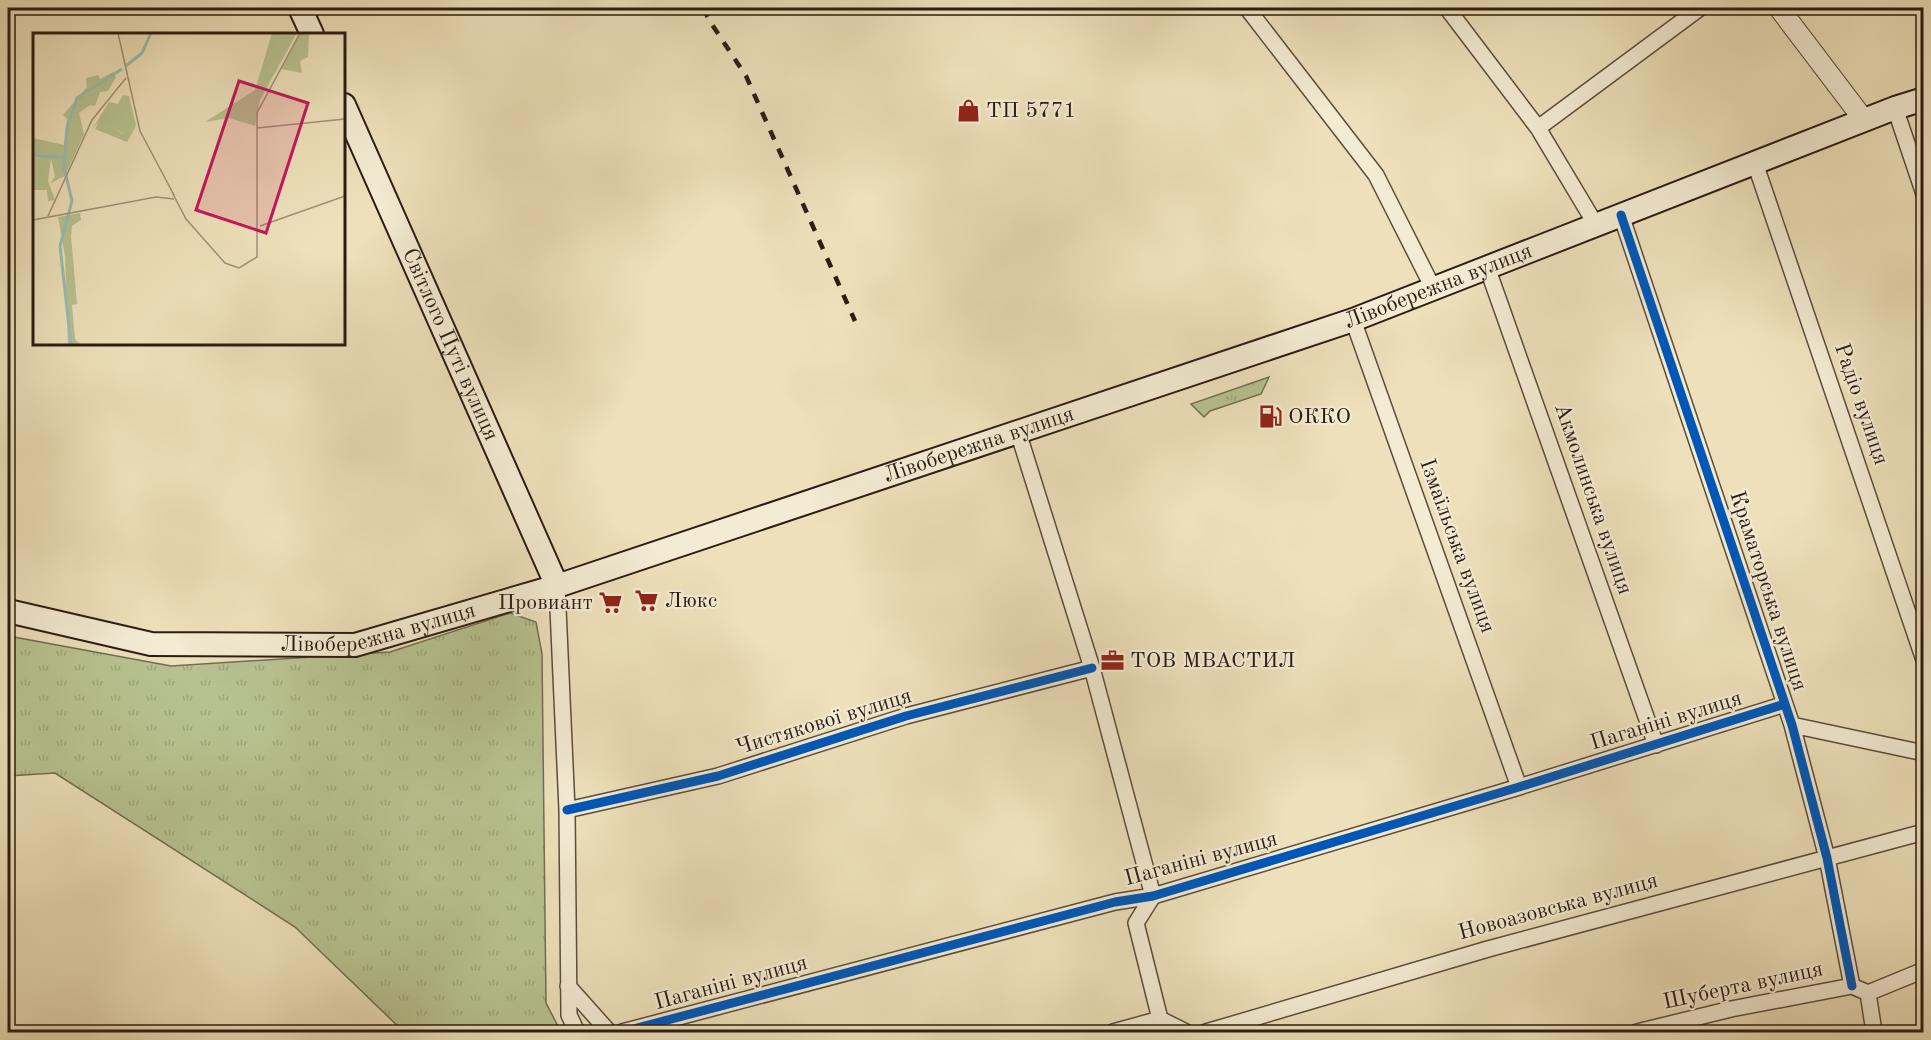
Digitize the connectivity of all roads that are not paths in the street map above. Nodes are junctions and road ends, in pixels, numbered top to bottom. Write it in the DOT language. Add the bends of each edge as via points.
graph roads {
  1 [pos="300,8"];
  2 [pos="1246,8"];
  3 [pos="1447,8"];
  4 [pos="1700,8"];
  5 [pos="1779,8"];
  6 [pos="312,33"];
  7 [pos="1923,99"];
  8 [pos="345,107"];
  9 [pos="1895,108"];
  10 [pos="1864,120"];
  11 [pos="1538,128"];
  12 [pos="1755,163"];
  13 [pos="1923,194"];
  14 [pos="1622,215"];
  15 [pos="1596,225"];
  16 [pos="1487,267"];
  17 [pos="1433,288"];
  18 [pos="1353,320"];
  19 [pos="1018,432"];
  20 [pos="557,586"];
  21 [pos="8,611"];
  22 [pos="1923,660"];
  23 [pos="1092,668"];
  24 [pos="1785,704"];
  25 [pos="1792,725"];
  26 [pos="1656,745"];
  27 [pos="1923,753"];
  28 [pos="1519,787"];
  29 [pos="567,810"];
  30 [pos="1923,832"];
  31 [pos="1827,858"];
  32 [pos="1153,896"];
  33 [pos="1923,970"];
  34 [pos="568,986"];
  35 [pos="1852,986"];
  36 [pos="1868,993"];
  37 [pos="1160,1019"];
  38 [pos="577,1032"];
  39 [pos="609,1032"];
  40 [pos="622,1032"];
  41 [pos="1113,1032"];
  42 [pos="1186,1032"];
  43 [pos="1206,1032"];
  44 [pos="1637,1032"];
  45 [pos="1874,1032"];
  1 -- 6 [label="main road"];
  2 -- 17 [label="street" via="1376,175"];
  3 -- 11 [label="street"];
  4 -- 11 [label="street"];
  5 -- 10 [label="street"];
  7 -- 9 [label="main road, Лівобережна вулиця"];
  8 -- 20 [label="main road, Світлого Путі вулиця"];
  9 -- 10 [label="main road, Лівобережна вулиця"];
  9 -- 13 [label="street"];
  10 -- 12 [label="main road, Лівобережна вулиця"];
  11 -- 15 [label="street"];
  12 -- 14 [label="main road, Лівобережна вулиця"];
  12 -- 22 [label="street, Радіо вулиця"];
  14 -- 15 [label="main road, Лівобережна вулиця"];
  14 -- 24 [label="street, Краматорська вулиця"];
  15 -- 16 [label="main road, Лівобережна вулиця"];
  16 -- 17 [label="main road, Лівобережна вулиця"];
  16 -- 26 [label="street, Акмолинська вулиця"];
  17 -- 18 [label="main road, Лівобережна вулиця"];
  18 -- 19 [label="main road, Лівобережна вулиця"];
  18 -- 28 [label="street, Ізмаїльська вулиця"];
  19 -- 20 [label="main road, Лівобережна вулиця"];
  19 -- 23 [label="street"];
  20 -- 21 [label="main road, Лівобережна вулиця" via="355,645 151,644"];
  20 -- 29 [label="street"];
  23 -- 29 [label="street, Чистякової вулиця" via="906,716 718,776"];
  23 -- 32 [label="street"];
  24 -- 25 [label="street, Краматорська вулиця"];
  24 -- 26 [label="street, Паганіні вулиця"];
  25 -- 27 [label="street"];
  25 -- 31 [label="street, Краматорська вулиця"];
  26 -- 28 [label="street, Паганіні вулиця"];
  28 -- 32 [label="street, Паганіні вулиця"];
  29 -- 34 [label="street"];
  30 -- 31 [label="street, Новоазовська вулиця"];
  31 -- 35 [label="street, Краматорська вулиця"];
  31 -- 43 [label="street, Новоазовська вулиця" via="1488,949"];
  32 -- 37 [label="street" via="1136,923"];
  32 -- 40 [label="street, Паганіні вулиця" via="1115,902"];
  33 -- 36 [label="street"];
  34 -- 38 [label="street" via="569,1015"];
  34 -- 39 [label="street"];
  35 -- 36 [label="street, Шуберта вулиця"];
  35 -- 44 [label="street, Шуберта вулиця"];
  36 -- 45 [label="street"];
  37 -- 41 [label="street"];
  37 -- 42 [label="street"];
}
